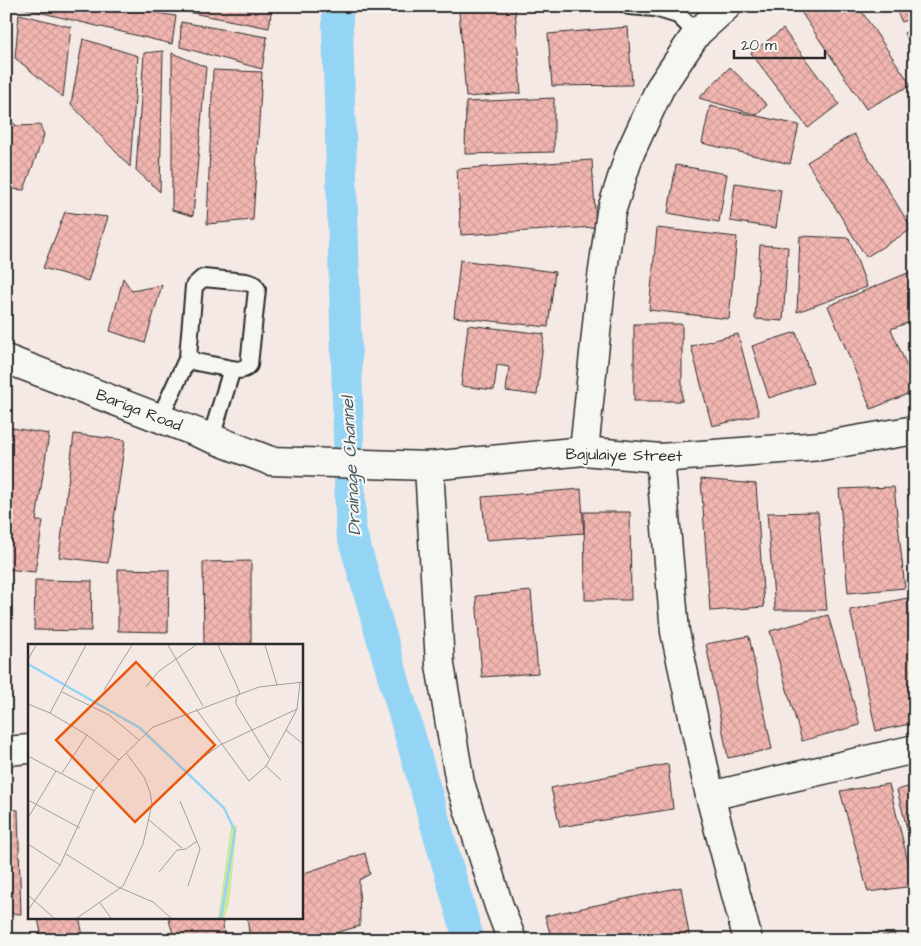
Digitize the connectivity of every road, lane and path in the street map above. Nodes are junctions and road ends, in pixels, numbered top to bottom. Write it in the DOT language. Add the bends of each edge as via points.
graph roads {
  1 [pos="629,6"];
  2 [pos="727,6"];
  3 [pos="697,33"];
  4 [pos="188,357"];
  5 [pos="6,359"];
  6 [pos="232,369"];
  7 [pos="160,418"];
  8 [pos="915,430"];
  9 [pos="211,438"];
  10 [pos="584,451"];
  11 [pos="660,458"];
  12 [pos="271,461"];
  13 [pos="429,466"];
  14 [pos="28,749"];
  15 [pos="915,749"];
  16 [pos="6,751"];
  17 [pos="710,796"];
  18 [pos="512,940"];
  19 [pos="748,940"];
  1 -- 3 [label="lane" via="655,8 678,15"];
  2 -- 3 [label="street"];
  3 -- 10 [label="street" via="660,88 630,153 611,212"];
  4 -- 6 [label="lane" via="196,362"];
  4 -- 6 [label="lane" via="194,286 203,278 246,282 257,289 249,365 246,369"];
  4 -- 7 [label="lane"];
  5 -- 7 [label="street, Bariga Road"];
  6 -- 9 [label="lane"];
  7 -- 9 [label="street, Bariga Road"];
  8 -- 11 [label="street, Bajulaiye Street" via="821,446"];
  9 -- 12 [label="street, Bariga Road"];
  10 -- 11 [label="street, Bajulaiye Street"];
  10 -- 13 [label="street, Bajulaiye Street"];
  11 -- 17 [label="street" via="675,632"];
  12 -- 13 [label="street, Bajulaiye Street"];
  13 -- 18 [label="street" via="440,665 460,783"];
  14 -- 16 [label="street"];
  15 -- 17 [label="street"];
  17 -- 19 [label="street"];
}
